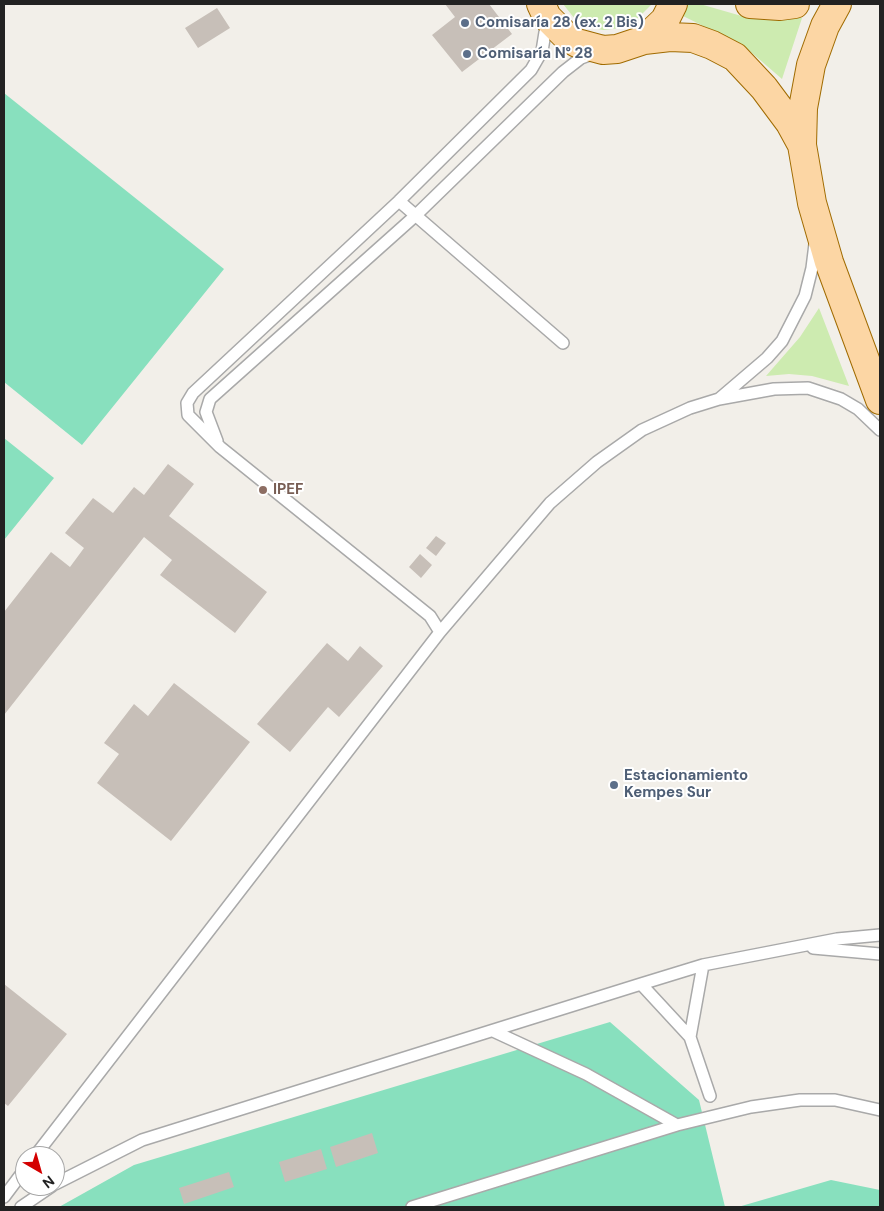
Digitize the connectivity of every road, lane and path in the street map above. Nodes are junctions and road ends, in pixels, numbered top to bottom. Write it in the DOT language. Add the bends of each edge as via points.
graph roads {
  1 [pos="674,4"];
  2 [pos="750,4"];
  3 [pos="795,4"];
  4 [pos="837,4"];
  5 [pos="544,10"];
  6 [pos="644,40"];
  7 [pos="603,50"];
  8 [pos="802,145"];
  9 [pos="399,202"];
  10 [pos="416,216"];
  11 [pos="818,225"];
  12 [pos="563,342"];
  13 [pos="719,399"];
  14 [pos="880,400"];
  15 [pos="880,430"];
  16 [pos="220,448"];
  17 [pos="440,632"];
  18 [pos="880,935"];
  19 [pos="799,947"];
  20 [pos="880,954"];
  21 [pos="703,965"];
  22 [pos="641,984"];
  23 [pos="493,1032"];
  24 [pos="690,1037"];
  25 [pos="710,1096"];
  26 [pos="880,1110"];
  27 [pos="677,1125"];
  28 [pos="43,1146"];
  29 [pos="65,1179"];
  30 [pos="15,1182"];
  31 [pos="38,1196"];
  32 [pos="4,1197"];
  33 [pos="21,1207"];
  34 [pos="412,1207"];
  1 -- 6 [label="main road" via="665,20"];
  2 -- 3 [label="main road"];
  4 -- 8 [label="main road" via="811,65 803,108"];
  5 -- 7 [label="main road" via="555,27 577,43"];
  5 -- 9 [label="lane" via="542,51 531,70"];
  6 -- 7 [label="main road" via="631,46"];
  6 -- 8 [label="main road" via="693,38 735,57 764,88"];
  7 -- 10 [label="lane" via="581,58 563,72"];
  8 -- 11 [label="main road"];
  9 -- 10 [label="lane"];
  9 -- 16 [label="lane" via="193,393 187,403 188,415"];
  10 -- 12 [label="lane"];
  10 -- 16 [label="lane" via="210,400 206,412"];
  11 -- 13 [label="lane" via="805,296 782,341 768,358"];
  11 -- 14 [label="main road" via="849,321"];
  13 -- 15 [label="lane" via="774,389 808,388 841,399 858,409"];
  13 -- 17 [label="lane" via="642,430 597,462 550,503"];
  16 -- 17 [label="lane" via="430,616"];
  17 -- 28 [label="lane"];
  18 -- 19 [label="lane"];
  19 -- 20 [label="lane"];
  19 -- 21 [label="lane"];
  21 -- 22 [label="lane"];
  21 -- 24 [label="lane"];
  22 -- 23 [label="lane"];
  22 -- 24 [label="lane"];
  23 -- 27 [label="lane" via="586,1074"];
  23 -- 29 [label="lane" via="142,1140"];
  24 -- 25 [label="lane"];
  26 -- 27 [label="lane" via="835,1100 800,1100 751,1107"];
  27 -- 34 [label="lane"];
  30 -- 32 [label="lane"];
  31 -- 33 [label="lane"];
}
